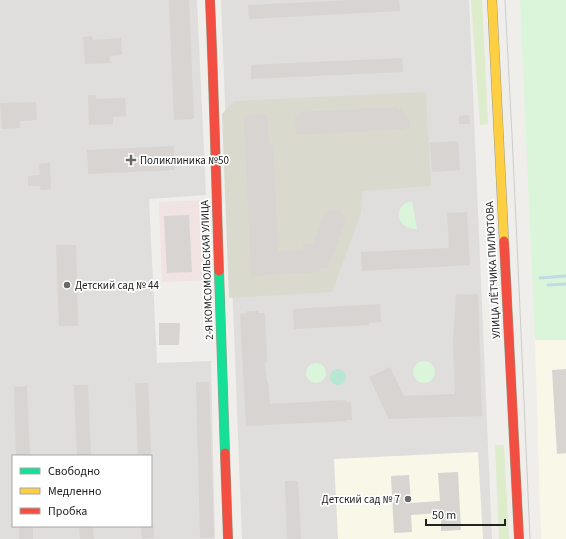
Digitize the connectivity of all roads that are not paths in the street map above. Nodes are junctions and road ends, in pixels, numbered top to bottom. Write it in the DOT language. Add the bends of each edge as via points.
graph roads {
  1 [pos="210,0"];
  2 [pos="492,0"];
  3 [pos="228,539"];
  4 [pos="519,539"];
  1 -- 3 [label="street, 2-Я КОМСОМОЛЬСКАЯ УЛИЦА"];
  2 -- 4 [label="street, УЛИЦА ЛЁТЧИКА ПИЛЮТОВА"];
}
